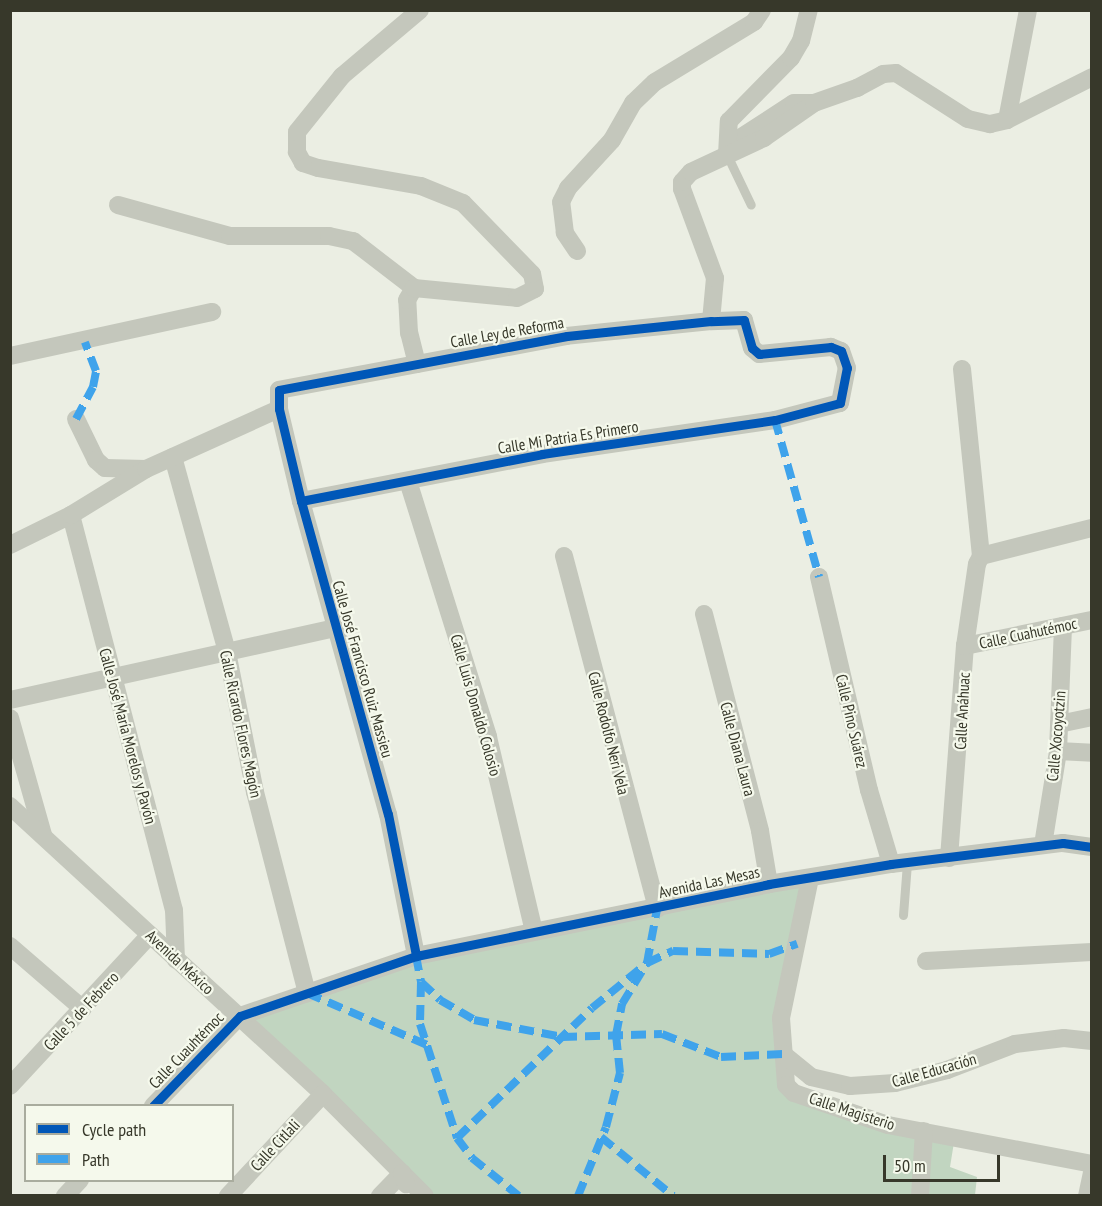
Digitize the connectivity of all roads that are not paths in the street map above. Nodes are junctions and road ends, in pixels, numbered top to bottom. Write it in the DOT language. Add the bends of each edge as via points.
graph roads {
  1 [pos="420,10"];
  2 [pos="762,10"];
  3 [pos="808,10"];
  4 [pos="1028,10"];
  5 [pos="1092,77"];
  6 [pos="1007,120"];
  7 [pos="726,152"];
  8 [pos="118,205"];
  9 [pos="752,205"];
  10 [pos="577,251"];
  11 [pos="414,288"];
  12 [pos="212,312"];
  13 [pos="711,321"];
  14 [pos="10,356"];
  15 [pos="417,364"];
  16 [pos="962,369"];
  17 [pos="279,400"];
  18 [pos="840,403"];
  19 [pos="76,419"];
  20 [pos="173,457"];
  21 [pos="146,469"];
  22 [pos="408,481"];
  23 [pos="301,501"];
  24 [pos="71,515"];
  25 [pos="1092,528"];
  26 [pos="10,545"];
  27 [pos="564,556"];
  28 [pos="979,560"];
  29 [pos="819,577"];
  30 [pos="704,614"];
  31 [pos="1092,620"];
  32 [pos="1063,626"];
  33 [pos="336,628"];
  34 [pos="965,646"];
  35 [pos="227,652"];
  36 [pos="113,676"];
  37 [pos="10,700"];
  38 [pos="1092,717"];
  39 [pos="10,718"];
  40 [pos="1059,723"];
  41 [pos="1058,751"];
  42 [pos="1092,753"];
  43 [pos="10,806"];
  44 [pos="43,834"];
  45 [pos="1043,845"];
  46 [pos="1092,847"];
  47 [pos="949,858"];
  48 [pos="899,863"];
  49 [pos="810,879"];
  50 [pos="769,884"];
  51 [pos="657,909"];
  52 [pos="903,915"];
  53 [pos="534,931"];
  54 [pos="150,935"];
  55 [pos="10,946"];
  56 [pos="1092,952"];
  57 [pos="416,956"];
  58 [pos="176,960"];
  59 [pos="926,961"];
  60 [pos="308,993"];
  61 [pos="83,1009"];
  62 [pos="240,1016"];
  63 [pos="1092,1041"];
  64 [pos="783,1054"];
  65 [pos="10,1086"];
  66 [pos="323,1094"];
  67 [pos="155,1104"];
  68 [pos="924,1131"];
  69 [pos="1092,1164"];
  70 [pos="1092,1172"];
  71 [pos="402,1173"];
  72 [pos="78,1182"];
  73 [pos="65,1196"];
  74 [pos="228,1196"];
  75 [pos="380,1196"];
  76 [pos="409,1196"];
  77 [pos="425,1196"];
  78 [pos="921,1196"];
  79 [pos="1087,1196"];
  1 -- 11 [label="street" via="342,76 297,132 297,152 303,163 318,168 421,186 463,203 521,259 532,274 535,289 517,298"];
  2 -- 10 [label="street" via="754,22 655,82 633,103 612,140 568,188 561,202 565,233"];
  3 -- 7 [label="street" via="801,41 791,58 729,121"];
  4 -- 6 [label="street"];
  5 -- 6 [label="street"];
  6 -- 7 [label="street" via="990,124 968,119 896,73 883,74 814,103 794,103"];
  7 -- 9 [label="lane"];
  7 -- 13 [label="street" via="691,172 682,182 715,278"];
  8 -- 11 [label="street" via="230,236 329,236 353,241"];
  11 -- 15 [label="street" via="407,300"];
  12 -- 14 [label="street"];
  13 -- 15 [label="street, Calle Ley de Reforma" via="567,336"];
  13 -- 18 [label="street, Calle Ley de Reforma" via="744,320 752,348 759,354 831,347 841,351 847,368"];
  15 -- 17 [label="street, Calle Ley de Reforma"];
  16 -- 28 [label="street, Calle Anáhuac"];
  17 -- 20 [label="street, Calle Ley de Reforma"];
  17 -- 23 [label="street, Calle José Francisco Ruiz Massieu"];
  18 -- 22 [label="street, Calle Mi Patria Es Primero" via="775,420 542,454"];
  19 -- 21 [label="street" via="96,460 105,468"];
  20 -- 21 [label="street, Calle Ley de Reforma"];
  20 -- 35 [label="street, Calle Ricardo Flores Magón"];
  21 -- 24 [label="street, Calle Ley de Reforma"];
  22 -- 23 [label="street, Calle Mi Patria Es Primero"];
  22 -- 53 [label="street, Calle Luis Donaldo Colosio" via="488,737"];
  23 -- 33 [label="street, Calle José Francisco Ruiz Massieu"];
  24 -- 26 [label="street, Calle Ley de Reforma"];
  24 -- 36 [label="street, Calle José María Morelos y Pavón"];
  25 -- 28 [label="street"];
  27 -- 51 [label="street, Calle Rodolfo Neri Vela"];
  28 -- 34 [label="street, Calle Anáhuac"];
  29 -- 48 [label="street, Calle Pino Suárez" via="869,789"];
  30 -- 50 [label="street, Calle Diana Laura" via="760,831"];
  31 -- 32 [label="street, Calle Cuahutémoc"];
  32 -- 34 [label="street, Calle Cuahutémoc"];
  32 -- 40 [label="street, Calle Xocoyotzin"];
  33 -- 35 [label="street"];
  33 -- 57 [label="street, Calle José Francisco Ruiz Massieu" via="388,814"];
  34 -- 47 [label="street, Calle Anáhuac"];
  35 -- 36 [label="street"];
  35 -- 60 [label="street, Calle Ricardo Flores Magón" via="255,792"];
  36 -- 37 [label="street"];
  36 -- 58 [label="street, Calle José María Morelos y Pavón" via="174,910"];
  38 -- 40 [label="street"];
  39 -- 44 [label="street"];
  40 -- 41 [label="street, Calle Xocoyotzin"];
  41 -- 42 [label="street"];
  41 -- 45 [label="street, Calle Xocoyotzin"];
  43 -- 44 [label="street, Avenida México"];
  44 -- 54 [label="street, Avenida México"];
  45 -- 46 [label="street, Avenida Las Mesas"];
  45 -- 47 [label="street, Avenida Las Mesas"];
  47 -- 48 [label="street, Avenida Las Mesas"];
  48 -- 49 [label="street, Avenida Las Mesas"];
  48 -- 52 [label="lane"];
  49 -- 50 [label="street, Avenida Las Mesas"];
  49 -- 64 [label="street, Calle Magisterio" via="781,1018"];
  50 -- 51 [label="street, Avenida Las Mesas"];
  51 -- 53 [label="street, Avenida Las Mesas"];
  53 -- 57 [label="street, Avenida Las Mesas"];
  54 -- 58 [label="street, Avenida México"];
  54 -- 61 [label="street, Calle 5 de Febrero"];
  55 -- 61 [label="street"];
  56 -- 59 [label="street"];
  57 -- 60 [label="street, Avenida Las Mesas"];
  58 -- 62 [label="street, Avenida México"];
  60 -- 62 [label="street"];
  61 -- 65 [label="street, Calle 5 de Febrero"];
  62 -- 66 [label="street, Avenida México"];
  62 -- 67 [label="street, Calle Cuauhtémoc"];
  63 -- 64 [label="street, Calle Educación" via="1064,1038 1015,1044 947,1070 895,1083 850,1086 811,1077"];
  64 -- 68 [label="street, Calle Magisterio" via="786,1085 794,1093 888,1125"];
  66 -- 71 [label="street, Avenida México"];
  66 -- 74 [label="street, Calle Citlali"];
  68 -- 69 [label="street, Calle Magisterio"];
  68 -- 78 [label="street"];
  70 -- 79 [label="street"];
  71 -- 75 [label="street"];
  71 -- 76 [label="street"];
  71 -- 77 [label="street, Avenida México"];
  72 -- 73 [label="street"];
}
